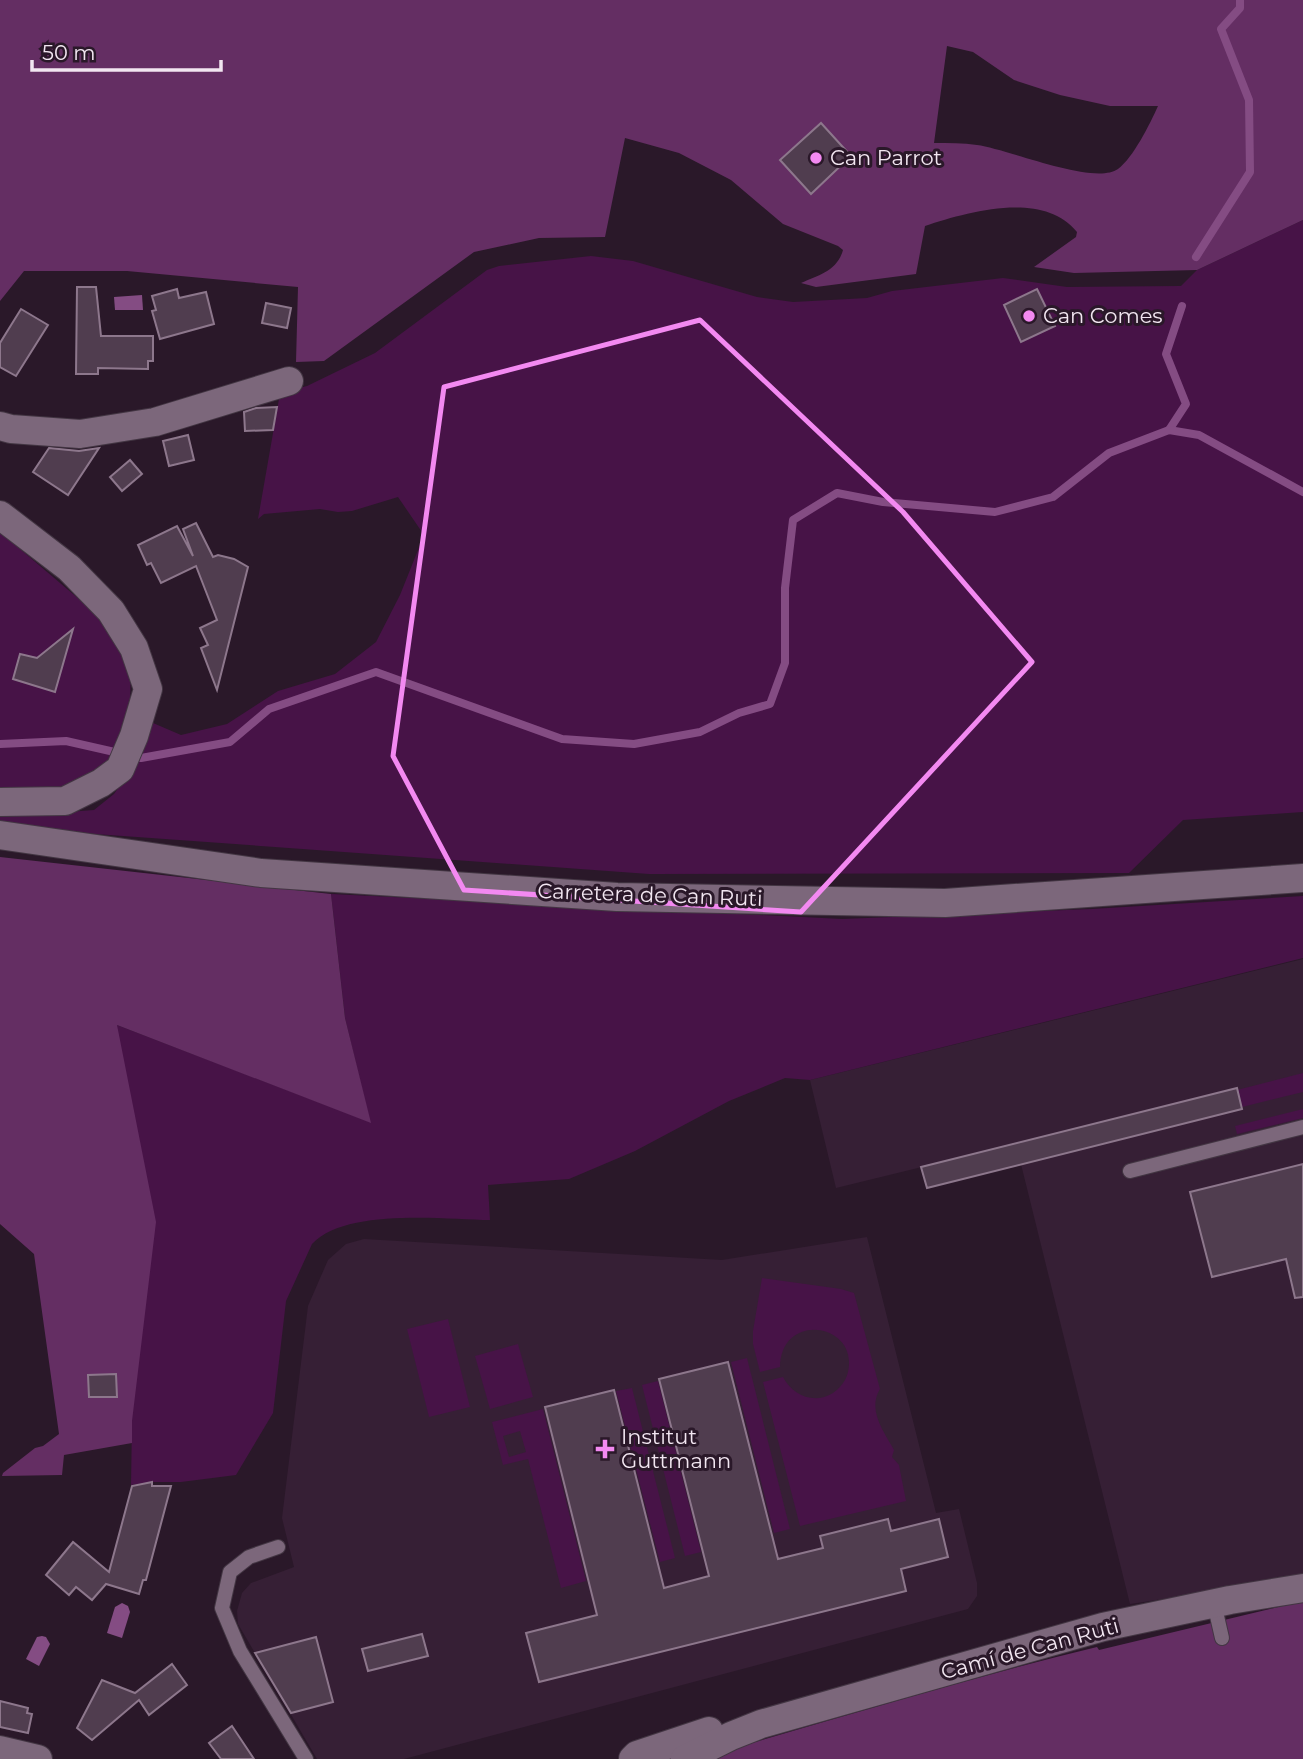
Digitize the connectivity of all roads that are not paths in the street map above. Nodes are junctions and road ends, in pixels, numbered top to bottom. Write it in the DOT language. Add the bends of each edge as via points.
graph roads {
  1 [pos="289,381"];
  2 [pos="0,426"];
  3 [pos="0,515"];
  4 [pos="0,802"];
  5 [pos="0,835"];
  6 [pos="1303,878"];
  7 [pos="1303,1127"];
  8 [pos="1129,1171"];
  9 [pos="278,1547"];
  10 [pos="1303,1588"];
  11 [pos="1214,1603"];
  12 [pos="1222,1638"];
  13 [pos="761,1724"];
  14 [pos="0,1750"];
  15 [pos="38,1759"];
  16 [pos="306,1759"];
  17 [pos="633,1759"];
  18 [pos="685,1759"];
  1 -- 2 [label="street" via="155,422 80,434"];
  3 -- 4 [label="street" via="69,568 111,611 134,648 148,690 120,769 65,801"];
  5 -- 6 [label="street, Carretera de Can Ruti" via="261,873 617,897 945,903"];
  7 -- 8 [label="lane"];
  9 -- 16 [label="lane" via="249,1557 230,1572 222,1608 240,1651"];
  10 -- 11 [label="street, Camí de Can Ruti"];
  11 -- 12 [label="lane"];
  11 -- 13 [label="street, Camí de Can Ruti" via="1103,1627"];
  13 -- 17 [label="street, Camí de Can Ruti" via="709,1731"];
  13 -- 18 [label="street, Camí de Can Ruti"];
  14 -- 15 [label="street"];
}
